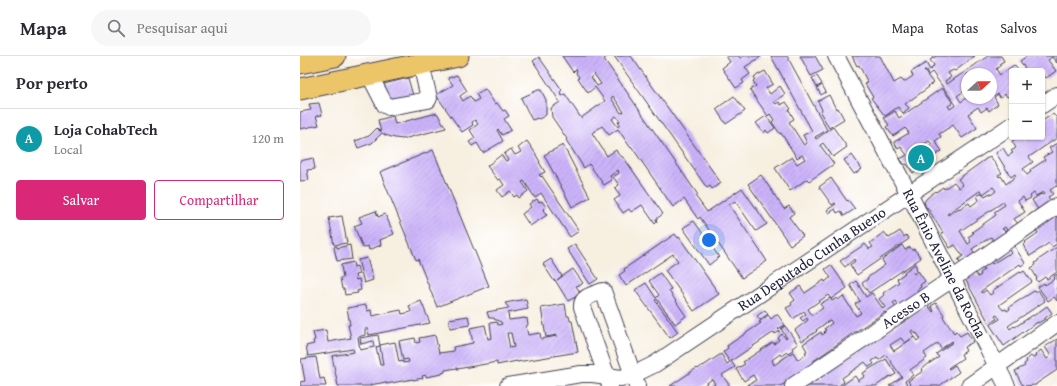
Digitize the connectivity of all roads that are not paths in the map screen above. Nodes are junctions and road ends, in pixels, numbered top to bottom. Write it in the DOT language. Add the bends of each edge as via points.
graph roads {
  1 [pos="335,56"];
  2 [pos="458,56"];
  3 [pos="836,56"];
  4 [pos="300,63"];
  5 [pos="421,64"];
  6 [pos="370,74"];
  7 [pos="300,89"];
  8 [pos="1057,95"];
  9 [pos="1044,104"];
  10 [pos="1009,127"];
  11 [pos="909,194"];
  12 [pos="1057,206"];
  13 [pos="952,279"];
  14 [pos="1057,323"];
  15 [pos="996,366"];
  16 [pos="609,381"];
  17 [pos="635,381"];
  18 [pos="508,386"];
  19 [pos="794,386"];
  20 [pos="969,386"];
  21 [pos="1007,386"];
  1 -- 4 [label="main road"];
  2 -- 5 [label="main road"];
  3 -- 11 [label="street, Rua Ênio Aveline da Rocha"];
  5 -- 6 [label="main road"];
  5 -- 6 [label="street" via="428,100 386,107"];
  6 -- 7 [label="main road"];
  8 -- 9 [label="street"];
  10 -- 11 [label="street, Rua Deputado Cunha Bueno"];
  11 -- 13 [label="street, Rua Ênio Aveline da Rocha"];
  11 -- 17 [label="street, Rua Deputado Cunha Bueno" via="655,364"];
  12 -- 13 [label="street, Acesso B"];
  13 -- 15 [label="street, Rua Ênio Aveline da Rocha"];
  13 -- 19 [label="street, Acesso B"];
  14 -- 15 [label="street"];
  15 -- 20 [label="street"];
  15 -- 21 [label="street, Rua Ênio Aveline da Rocha"];
  16 -- 17 [label="street, Rua Deputado Cunha Bueno" via="621,378"];
  16 -- 17 [label="street" via="582,307 584,299 603,291"];
  16 -- 18 [label="street, Rua Deputado Cunha Bueno" via="593,374 581,374"];
}
